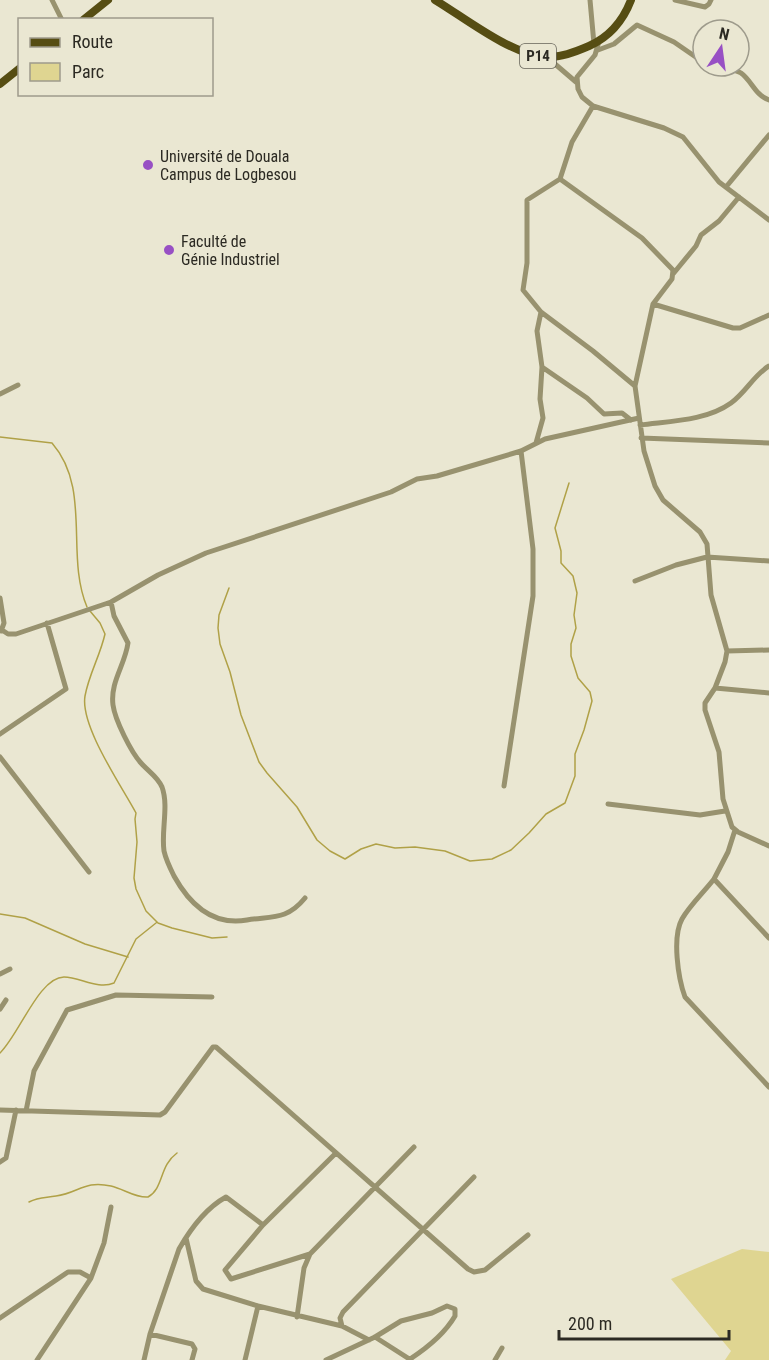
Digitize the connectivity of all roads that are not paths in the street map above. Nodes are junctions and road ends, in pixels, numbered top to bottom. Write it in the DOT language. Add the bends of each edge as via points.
graph roads {
  1 [pos="52,0"];
  2 [pos="108,0"];
  3 [pos="435,0"];
  4 [pos="590,0"];
  5 [pos="631,0"];
  6 [pos="675,0"];
  7 [pos="711,0"];
  8 [pos="61,18"];
  9 [pos="85,18"];
  10 [pos="597,45"];
  11 [pos="691,54"];
  12 [pos="547,57"];
  13 [pos="18,70"];
  14 [pos="745,78"];
  15 [pos="576,82"];
  16 [pos="0,84"];
  17 [pos="769,100"];
  18 [pos="592,106"];
  19 [pos="769,135"];
  20 [pos="560,179"];
  21 [pos="726,187"];
  22 [pos="739,197"];
  23 [pos="769,220"];
  24 [pos="673,274"];
  25 [pos="653,304"];
  26 [pos="541,312"];
  27 [pos="769,315"];
  28 [pos="769,366"];
  29 [pos="542,367"];
  30 [pos="18,385"];
  31 [pos="635,386"];
  32 [pos="0,394"];
  33 [pos="639,418"];
  34 [pos="631,420"];
  35 [pos="640,425"];
  36 [pos="641,438"];
  37 [pos="536,443"];
  38 [pos="769,443"];
  39 [pos="521,451"];
  40 [pos="707,557"];
  41 [pos="769,561"];
  42 [pos="635,581"];
  43 [pos="0,598"];
  44 [pos="111,602"];
  45 [pos="47,623"];
  46 [pos="1,631"];
  47 [pos="769,650"];
  48 [pos="727,651"];
  49 [pos="715,688"];
  50 [pos="769,693"];
  51 [pos="0,734"];
  52 [pos="0,757"];
  53 [pos="504,786"];
  54 [pos="608,804"];
  55 [pos="725,811"];
  56 [pos="735,831"];
  57 [pos="769,846"];
  58 [pos="89,872"];
  59 [pos="714,879"];
  60 [pos="305,898"];
  61 [pos="769,938"];
  62 [pos="10,969"];
  63 [pos="0,974"];
  64 [pos="212,997"];
  65 [pos="6,1000"];
  66 [pos="0,1009"];
  67 [pos="769,1087"];
  68 [pos="0,1110"];
  69 [pos="16,1110"];
  70 [pos="27,1110"];
  71 [pos="414,1147"];
  72 [pos="336,1153"];
  73 [pos="0,1162"];
  74 [pos="474,1177"];
  75 [pos="375,1188"];
  76 [pos="111,1207"];
  77 [pos="263,1225"];
  78 [pos="423,1229"];
  79 [pos="528,1235"];
  80 [pos="186,1236"];
  81 [pos="310,1254"];
  82 [pos="91,1278"];
  83 [pos="258,1306"];
  84 [pos="297,1317"];
  85 [pos="0,1318"];
  86 [pos="342,1326"];
  87 [pos="150,1334"];
  88 [pos="372,1338"];
  89 [pos="502,1348"];
  90 [pos="37,1360"];
  91 [pos="144,1360"];
  92 [pos="192,1360"];
  93 [pos="244,1360"];
  94 [pos="326,1360"];
  95 [pos="411,1360"];
  96 [pos="495,1360"];
  1 -- 8 [label="street"];
  2 -- 9 [label="main road"];
  3 -- 12 [label="main road, P14" via="519,50"];
  4 -- 10 [label="street"];
  5 -- 10 [label="main road, P14" via="623,17"];
  6 -- 7 [label="street" via="705,7"];
  10 -- 11 [label="street" via="614,44 637,25"];
  10 -- 12 [label="main road, P14"];
  10 -- 15 [label="street"];
  12 -- 15 [label="street"];
  13 -- 16 [label="main road"];
  14 -- 17 [label="street" via="759,95"];
  15 -- 18 [label="street"];
  18 -- 20 [label="street" via="572,142"];
  18 -- 21 [label="street" via="683,137"];
  19 -- 21 [label="street"];
  20 -- 24 [label="street" via="642,238 671,266"];
  20 -- 26 [label="street" via="526,202 527,264 523,290"];
  21 -- 22 [label="street"];
  22 -- 23 [label="street"];
  22 -- 24 [label="street" via="724,217 701,235"];
  24 -- 25 [label="street"];
  25 -- 27 [label="street" via="733,328"];
  25 -- 31 [label="street"];
  26 -- 29 [label="street" via="537,331"];
  26 -- 31 [label="street"];
  28 -- 35 [label="street" via="737,398 714,412"];
  29 -- 34 [label="street" via="604,414 622,413"];
  29 -- 37 [label="street" via="543,421"];
  30 -- 32 [label="street"];
  31 -- 33 [label="street"];
  33 -- 34 [label="street"];
  33 -- 35 [label="street"];
  34 -- 37 [label="street"];
  35 -- 36 [label="street"];
  36 -- 38 [label="street"];
  36 -- 40 [label="street" via="658,493 704,537"];
  37 -- 39 [label="street"];
  39 -- 44 [label="street" via="417,479 391,492 206,553"];
  39 -- 53 [label="street" via="534,596"];
  40 -- 41 [label="street"];
  40 -- 42 [label="street"];
  40 -- 48 [label="street" via="711,595"];
  43 -- 46 [label="street" via="4,623"];
  44 -- 45 [label="street"];
  44 -- 60 [label="street" via="128,643 116,677 114,713 138,759 162,787 165,853 179,886 196,906 225,921 285,915"];
  45 -- 46 [label="street" via="16,634"];
  45 -- 51 [label="street" via="66,689"];
  47 -- 48 [label="street"];
  48 -- 49 [label="street"];
  49 -- 50 [label="street"];
  49 -- 55 [label="street" via="707,698 705,710 719,752"];
  52 -- 58 [label="street"];
  54 -- 55 [label="street" via="700,815"];
  55 -- 56 [label="street"];
  56 -- 57 [label="street"];
  56 -- 59 [label="street"];
  59 -- 61 [label="street"];
  59 -- 67 [label="street" via="681,920 677,936 681,986 685,997"];
  62 -- 63 [label="street"];
  64 -- 70 [label="street" via="116,995 68,1010 34,1071"];
  65 -- 66 [label="street"];
  68 -- 69 [label="street"];
  69 -- 70 [label="street"];
  69 -- 73 [label="street" via="6,1158"];
  70 -- 72 [label="street" via="160,1115 214,1046"];
  71 -- 75 [label="street"];
  72 -- 75 [label="street"];
  72 -- 77 [label="street"];
  74 -- 78 [label="street"];
  75 -- 78 [label="street"];
  75 -- 81 [label="street"];
  76 -- 82 [label="street" via="104,1243"];
  77 -- 80 [label="street" via="226,1197 212,1205"];
  77 -- 81 [label="street" via="225,1270 231,1279"];
  78 -- 79 [label="street" via="474,1272 485,1270"];
  78 -- 86 [label="street" via="343,1312"];
  80 -- 83 [label="street" via="194,1275 203,1289"];
  80 -- 87 [label="street"];
  81 -- 84 [label="street"];
  82 -- 85 [label="street" via="80,1272 68,1272"];
  82 -- 90 [label="street"];
  83 -- 84 [label="street"];
  83 -- 93 [label="street"];
  84 -- 86 [label="street"];
  86 -- 88 [label="street"];
  87 -- 91 [label="street"];
  87 -- 92 [label="street" via="192,1344"];
  88 -- 94 [label="street"];
  88 -- 95 [label="street"];
  88 -- 95 [label="street" via="405,1319 447,1306 455,1309 449,1324"];
  89 -- 96 [label="street"];
}
